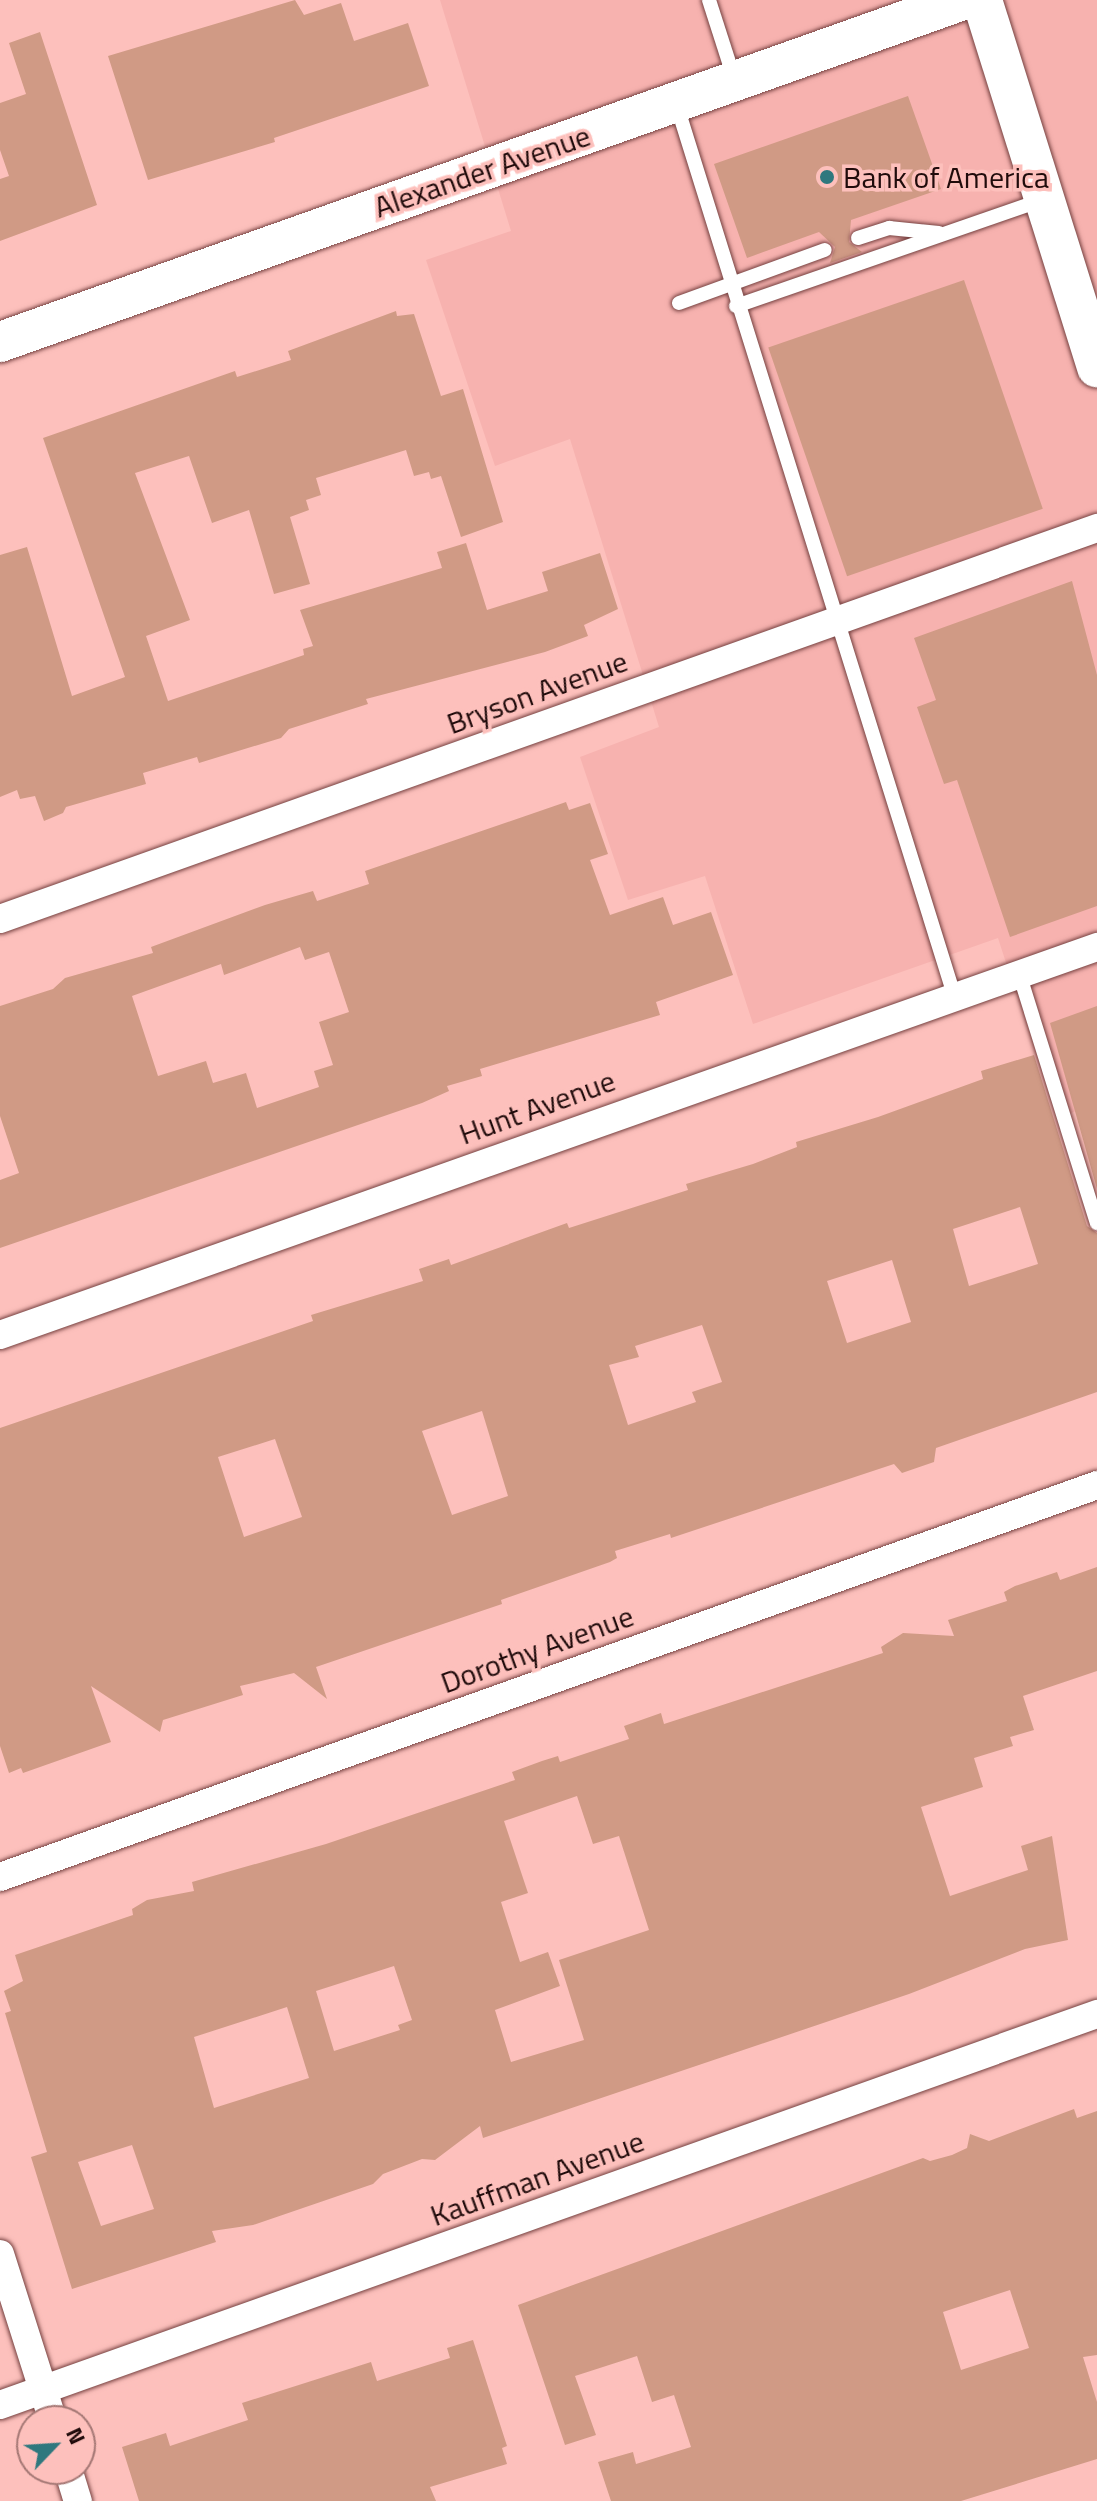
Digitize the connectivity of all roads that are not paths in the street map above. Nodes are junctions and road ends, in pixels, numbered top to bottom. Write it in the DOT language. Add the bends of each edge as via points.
graph roads {
  1 [pos="709,0"];
  2 [pos="963,0"];
  3 [pos="982,0"];
  4 [pos="736,82"];
  5 [pos="676,103"];
  6 [pos="1044,199"];
  7 [pos="942,233"];
  8 [pos="858,238"];
  9 [pos="825,250"];
  10 [pos="729,284"];
  11 [pos="679,303"];
  12 [pos="1088,303"];
  13 [pos="736,306"];
  14 [pos="0,342"];
  15 [pos="1097,367"];
  16 [pos="1097,528"];
  17 [pos="835,621"];
  18 [pos="0,919"];
  19 [pos="1097,947"];
  20 [pos="1019,973"];
  21 [pos="954,995"];
  22 [pos="1097,1223"];
  23 [pos="0,1335"];
  24 [pos="1097,1485"];
  25 [pos="0,1877"];
  26 [pos="1097,2014"];
  27 [pos="0,2254"];
  28 [pos="43,2391"];
  29 [pos="0,2405"];
  30 [pos="48,2405"];
  1 -- 4 [label="lane"];
  2 -- 4 [label="street, Alexander Avenue"];
  3 -- 6 [label="street"];
  4 -- 5 [label="street, Alexander Avenue"];
  5 -- 10 [label="lane"];
  5 -- 14 [label="street, Alexander Avenue"];
  6 -- 7 [label="lane"];
  6 -- 12 [label="street"];
  7 -- 8 [label="lane" via="889,228"];
  7 -- 13 [label="lane"];
  9 -- 10 [label="lane"];
  10 -- 11 [label="lane"];
  10 -- 13 [label="lane"];
  12 -- 15 [label="street"];
  13 -- 17 [label="lane"];
  16 -- 17 [label="street, Bryson Avenue"];
  17 -- 18 [label="street, Bryson Avenue"];
  17 -- 21 [label="lane"];
  19 -- 20 [label="street, Hunt Avenue"];
  20 -- 21 [label="street, Hunt Avenue"];
  20 -- 22 [label="lane"];
  21 -- 23 [label="street, Hunt Avenue"];
  24 -- 25 [label="street, Dorothy Avenue"];
  26 -- 28 [label="street, Kauffman Avenue"];
  27 -- 28 [label="street"];
  28 -- 29 [label="street, Kauffman Avenue"];
  28 -- 30 [label="street"];
}
